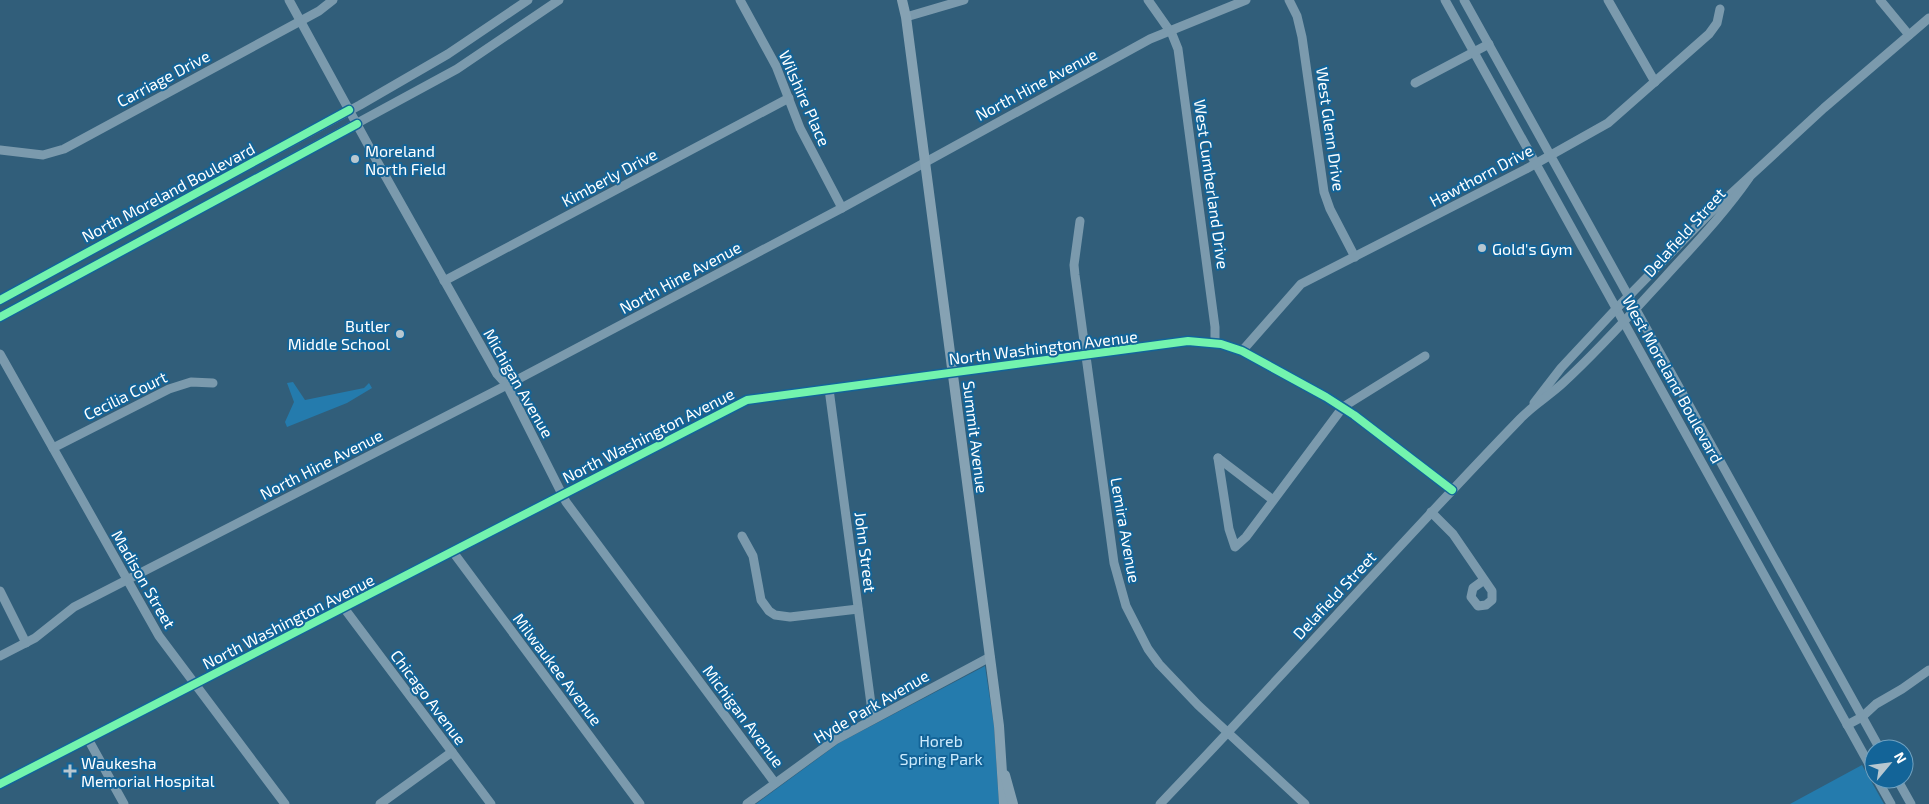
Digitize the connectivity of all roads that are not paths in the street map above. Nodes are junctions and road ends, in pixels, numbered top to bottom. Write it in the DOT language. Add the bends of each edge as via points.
graph roads {
  1 [pos="289,0"];
  2 [pos="333,0"];
  3 [pos="528,0"];
  4 [pos="559,0"];
  5 [pos="740,0"];
  6 [pos="902,0"];
  7 [pos="964,0"];
  8 [pos="1148,0"];
  9 [pos="1246,0"];
  10 [pos="1289,0"];
  11 [pos="1445,0"];
  12 [pos="1464,0"];
  13 [pos="1608,0"];
  14 [pos="1880,0"];
  15 [pos="1720,9"];
  16 [pos="906,17"];
  17 [pos="1929,18"];
  18 [pos="301,21"];
  19 [pos="1170,31"];
  20 [pos="1909,35"];
  21 [pos="1489,44"];
  22 [pos="1474,52"];
  23 [pos="1655,82"];
  24 [pos="1416,83"];
  25 [pos="390,88"];
  26 [pos="789,98"];
  27 [pos="397,103"];
  28 [pos="349,110"];
  29 [pos="357,124"];
  30 [pos="304,135"];
  31 [pos="311,148"];
  32 [pos="0,150"];
  33 [pos="1550,155"];
  34 [pos="925,161"];
  35 [pos="1535,163"];
  36 [pos="842,208"];
  37 [pos="1579,208"];
  38 [pos="1564,215"];
  39 [pos="1713,217"];
  40 [pos="1080,221"];
  41 [pos="1606,255"];
  42 [pos="1355,257"];
  43 [pos="1591,264"];
  44 [pos="1656,269"];
  45 [pos="1665,277"];
  46 [pos="444,281"];
  47 [pos="28,284"];
  48 [pos="1629,296"];
  49 [pos="36,298"];
  50 [pos="0,300"];
  51 [pos="1616,309"];
  52 [pos="1636,309"];
  53 [pos="0,317"];
  54 [pos="1624,322"];
  55 [pos="1586,341"];
  56 [pos="1215,343"];
  57 [pos="1596,350"];
  58 [pos="1242,351"];
  59 [pos="0,354"];
  60 [pos="1085,355"];
  61 [pos="1425,356"];
  62 [pos="1561,368"];
  63 [pos="1668,369"];
  64 [pos="952,372"];
  65 [pos="1570,376"];
  66 [pos="1654,377"];
  67 [pos="213,383"];
  68 [pos="507,385"];
  69 [pos="829,389"];
  70 [pos="1689,405"];
  71 [pos="1343,407"];
  72 [pos="1532,407"];
  73 [pos="1674,413"];
  74 [pos="53,448"];
  75 [pos="1734,486"];
  76 [pos="1452,490"];
  77 [pos="1719,494"];
  78 [pos="562,495"];
  79 [pos="1273,500"];
  80 [pos="1431,512"];
  81 [pos="742,536"];
  82 [pos="453,552"];
  83 [pos="1778,565"];
  84 [pos="1764,573"];
  85 [pos="1484,580"];
  86 [pos="128,581"];
  87 [pos="0,591"];
  88 [pos="344,608"];
  89 [pos="858,609"];
  90 [pos="1816,634"];
  91 [pos="1801,642"];
  92 [pos="26,643"];
  93 [pos="0,656"];
  94 [pos="990,657"];
  95 [pos="1929,670"];
  96 [pos="195,684"];
  97 [pos="1862,717"];
  98 [pos="873,720"];
  99 [pos="1847,725"];
  100 [pos="1228,733"];
  101 [pos="88,739"];
  102 [pos="1874,739"];
  103 [pos="452,752"];
  104 [pos="1864,755"];
  105 [pos="1001,760"];
  106 [pos="775,783"];
  107 [pos="0,784"];
  108 [pos="1883,789"];
  109 [pos="1902,789"];
  110 [pos="124,804"];
  111 [pos="285,804"];
  112 [pos="380,804"];
  113 [pos="491,804"];
  114 [pos="640,804"];
  115 [pos="747,804"];
  116 [pos="1004,804"];
  117 [pos="1013,804"];
  118 [pos="1160,804"];
  119 [pos="1305,804"];
  120 [pos="1891,804"];
  121 [pos="1910,804"];
  1 -- 18 [label="street, Michigan Avenue"];
  2 -- 18 [label="street, Carriage Drive"];
  3 -- 25 [label="street, North Moreland Boulevard" via="448,54"];
  4 -- 27 [label="street, North Moreland Boulevard" via="457,69"];
  5 -- 26 [label="street, Wilshire Place" via="773,59"];
  6 -- 16 [label="main road, Summit Avenue"];
  7 -- 16 [label="street"];
  8 -- 19 [label="street, West Cumberland Drive"];
  9 -- 19 [label="street, North Hine Avenue"];
  10 -- 42 [label="street, West Glenn Drive" via="1302,37 1324,192"];
  11 -- 22 [label="street, West Moreland Boulevard"];
  12 -- 21 [label="street, West Moreland Boulevard"];
  13 -- 23 [label="street"];
  14 -- 20 [label="street"];
  15 -- 23 [label="street, Hawthorn Drive" via="1715,28"];
  16 -- 34 [label="main road, Summit Avenue"];
  17 -- 20 [label="street, Delafield Street"];
  18 -- 28 [label="street, Michigan Avenue"];
  18 -- 32 [label="street, Carriage Drive" via="64,149 43,155"];
  19 -- 34 [label="street, North Hine Avenue"];
  19 -- 56 [label="street, West Cumberland Drive" via="1180,59 1216,327"];
  20 -- 39 [label="street, Delafield Street" via="1824,108 1749,178"];
  21 -- 22 [label="street"];
  21 -- 33 [label="street, West Moreland Boulevard"];
  22 -- 24 [label="street"];
  22 -- 35 [label="street, West Moreland Boulevard"];
  23 -- 33 [label="street, Hawthorn Drive" via="1608,123"];
  25 -- 27 [label="street"];
  25 -- 28 [label="street, North Moreland Boulevard"];
  26 -- 36 [label="street, Wilshire Place" via="800,128"];
  26 -- 46 [label="street, Kimberly Drive"];
  27 -- 29 [label="street, North Moreland Boulevard"];
  28 -- 29 [label="street, Michigan Avenue"];
  28 -- 30 [label="street, North Moreland Boulevard"];
  29 -- 31 [label="street, North Moreland Boulevard"];
  29 -- 46 [label="street, Michigan Avenue"];
  30 -- 31 [label="street"];
  30 -- 47 [label="street, North Moreland Boulevard"];
  31 -- 49 [label="street, North Moreland Boulevard"];
  33 -- 35 [label="street, Hawthorn Drive"];
  33 -- 37 [label="street, West Moreland Boulevard"];
  34 -- 36 [label="street, North Hine Avenue"];
  34 -- 64 [label="main road, Summit Avenue"];
  35 -- 38 [label="street, West Moreland Boulevard"];
  35 -- 42 [label="street, Hawthorn Drive"];
  36 -- 68 [label="street, North Hine Avenue"];
  37 -- 38 [label="street"];
  37 -- 41 [label="street, West Moreland Boulevard"];
  38 -- 43 [label="street, West Moreland Boulevard"];
  39 -- 44 [label="street, Delafield Street"];
  39 -- 45 [label="street, Delafield Street"];
  40 -- 60 [label="street, Lemira Avenue" via="1074,265"];
  41 -- 43 [label="street"];
  41 -- 48 [label="street, West Moreland Boulevard"];
  42 -- 58 [label="street, Hawthorn Drive" via="1296,288"];
  43 -- 51 [label="street, West Moreland Boulevard"];
  44 -- 45 [label="street"];
  44 -- 48 [label="street, Delafield Street"];
  45 -- 52 [label="street, Delafield Street"];
  46 -- 68 [label="street, Michigan Avenue" via="497,374"];
  47 -- 49 [label="street"];
  47 -- 50 [label="street, North Moreland Boulevard"];
  48 -- 51 [label="street, Delafield Street"];
  48 -- 52 [label="street, West Moreland Boulevard"];
  49 -- 53 [label="street, North Moreland Boulevard"];
  51 -- 54 [label="street, West Moreland Boulevard"];
  51 -- 55 [label="street, Delafield Street"];
  52 -- 54 [label="street, Delafield Street"];
  52 -- 63 [label="street, West Moreland Boulevard"];
  54 -- 57 [label="street, Delafield Street"];
  54 -- 66 [label="street, West Moreland Boulevard"];
  55 -- 57 [label="street"];
  55 -- 62 [label="street, Delafield Street"];
  56 -- 58 [label="street, North Washington Avenue"];
  56 -- 60 [label="street, North Washington Avenue" via="1188,342"];
  57 -- 65 [label="street, Delafield Street"];
  58 -- 71 [label="street, North Washington Avenue"];
  59 -- 74 [label="street, Madison Street"];
  60 -- 64 [label="street, North Washington Avenue"];
  60 -- 100 [label="street, Lemira Avenue" via="1114,563 1126,606 1159,664"];
  61 -- 71 [label="street"];
  62 -- 65 [label="street"];
  62 -- 72 [label="street, Delafield Street"];
  63 -- 66 [label="street"];
  63 -- 70 [label="street, West Moreland Boulevard"];
  64 -- 69 [label="street, North Washington Avenue"];
  64 -- 94 [label="main road, Summit Avenue"];
  65 -- 72 [label="street, Delafield Street"];
  66 -- 73 [label="street, West Moreland Boulevard"];
  67 -- 74 [label="street, Cecilia Court" via="191,382 169,389"];
  68 -- 78 [label="street, Michigan Avenue"];
  68 -- 86 [label="street, North Hine Avenue"];
  69 -- 78 [label="street, North Washington Avenue" via="747,400"];
  69 -- 89 [label="street, John Street"];
  70 -- 73 [label="street"];
  70 -- 75 [label="street, West Moreland Boulevard"];
  71 -- 76 [label="street, North Washington Avenue"];
  71 -- 79 [label="street"];
  72 -- 76 [label="street, Delafield Street"];
  73 -- 77 [label="street, West Moreland Boulevard"];
  74 -- 86 [label="street, Madison Street"];
  75 -- 77 [label="street"];
  75 -- 83 [label="street, West Moreland Boulevard"];
  76 -- 80 [label="street, Delafield Street"];
  77 -- 84 [label="street, West Moreland Boulevard"];
  78 -- 82 [label="street, North Washington Avenue"];
  78 -- 106 [label="street, Michigan Avenue"];
  79 -- 79 [label="street" via="1235,547 1229,529 1218,458"];
  80 -- 85 [label="street" via="1453,534"];
  80 -- 100 [label="street, Delafield Street"];
  81 -- 89 [label="street" via="753,556 761,600 775,615 790,617"];
  82 -- 88 [label="street, North Washington Avenue"];
  82 -- 114 [label="street, Milwaukee Avenue"];
  83 -- 84 [label="street"];
  83 -- 90 [label="street, West Moreland Boulevard"];
  84 -- 91 [label="street, West Moreland Boulevard"];
  86 -- 92 [label="street, North Hine Avenue" via="74,607"];
  86 -- 96 [label="street, Madison Street" via="159,636"];
  87 -- 92 [label="street"];
  88 -- 96 [label="street, North Washington Avenue"];
  88 -- 103 [label="street, Chicago Avenue"];
  89 -- 98 [label="street, John Street"];
  90 -- 91 [label="street"];
  90 -- 97 [label="street, West Moreland Boulevard"];
  91 -- 99 [label="street, West Moreland Boulevard"];
  92 -- 93 [label="street, North Hine Avenue"];
  94 -- 98 [label="street, Hyde Park Avenue"];
  94 -- 105 [label="main road, Summit Avenue"];
  95 -- 97 [label="street" via="1876,704"];
  96 -- 101 [label="street, North Washington Avenue"];
  96 -- 111 [label="street, Madison Street"];
  97 -- 99 [label="street"];
  97 -- 102 [label="street, West Moreland Boulevard"];
  98 -- 106 [label="street, Hyde Park Avenue" via="835,740"];
  99 -- 104 [label="street, West Moreland Boulevard"];
  100 -- 118 [label="street, Delafield Street"];
  100 -- 119 [label="street, Lemira Avenue"];
  101 -- 107 [label="street, North Washington Avenue"];
  101 -- 110 [label="street"];
  103 -- 112 [label="street"];
  103 -- 113 [label="street, Chicago Avenue"];
  105 -- 116 [label="main road, Summit Avenue"];
  105 -- 117 [label="main road, Summit Avenue"];
  106 -- 115 [label="street, Hyde Park Avenue"];
  108 -- 120 [label="street"];
  109 -- 121 [label="street"];
}
